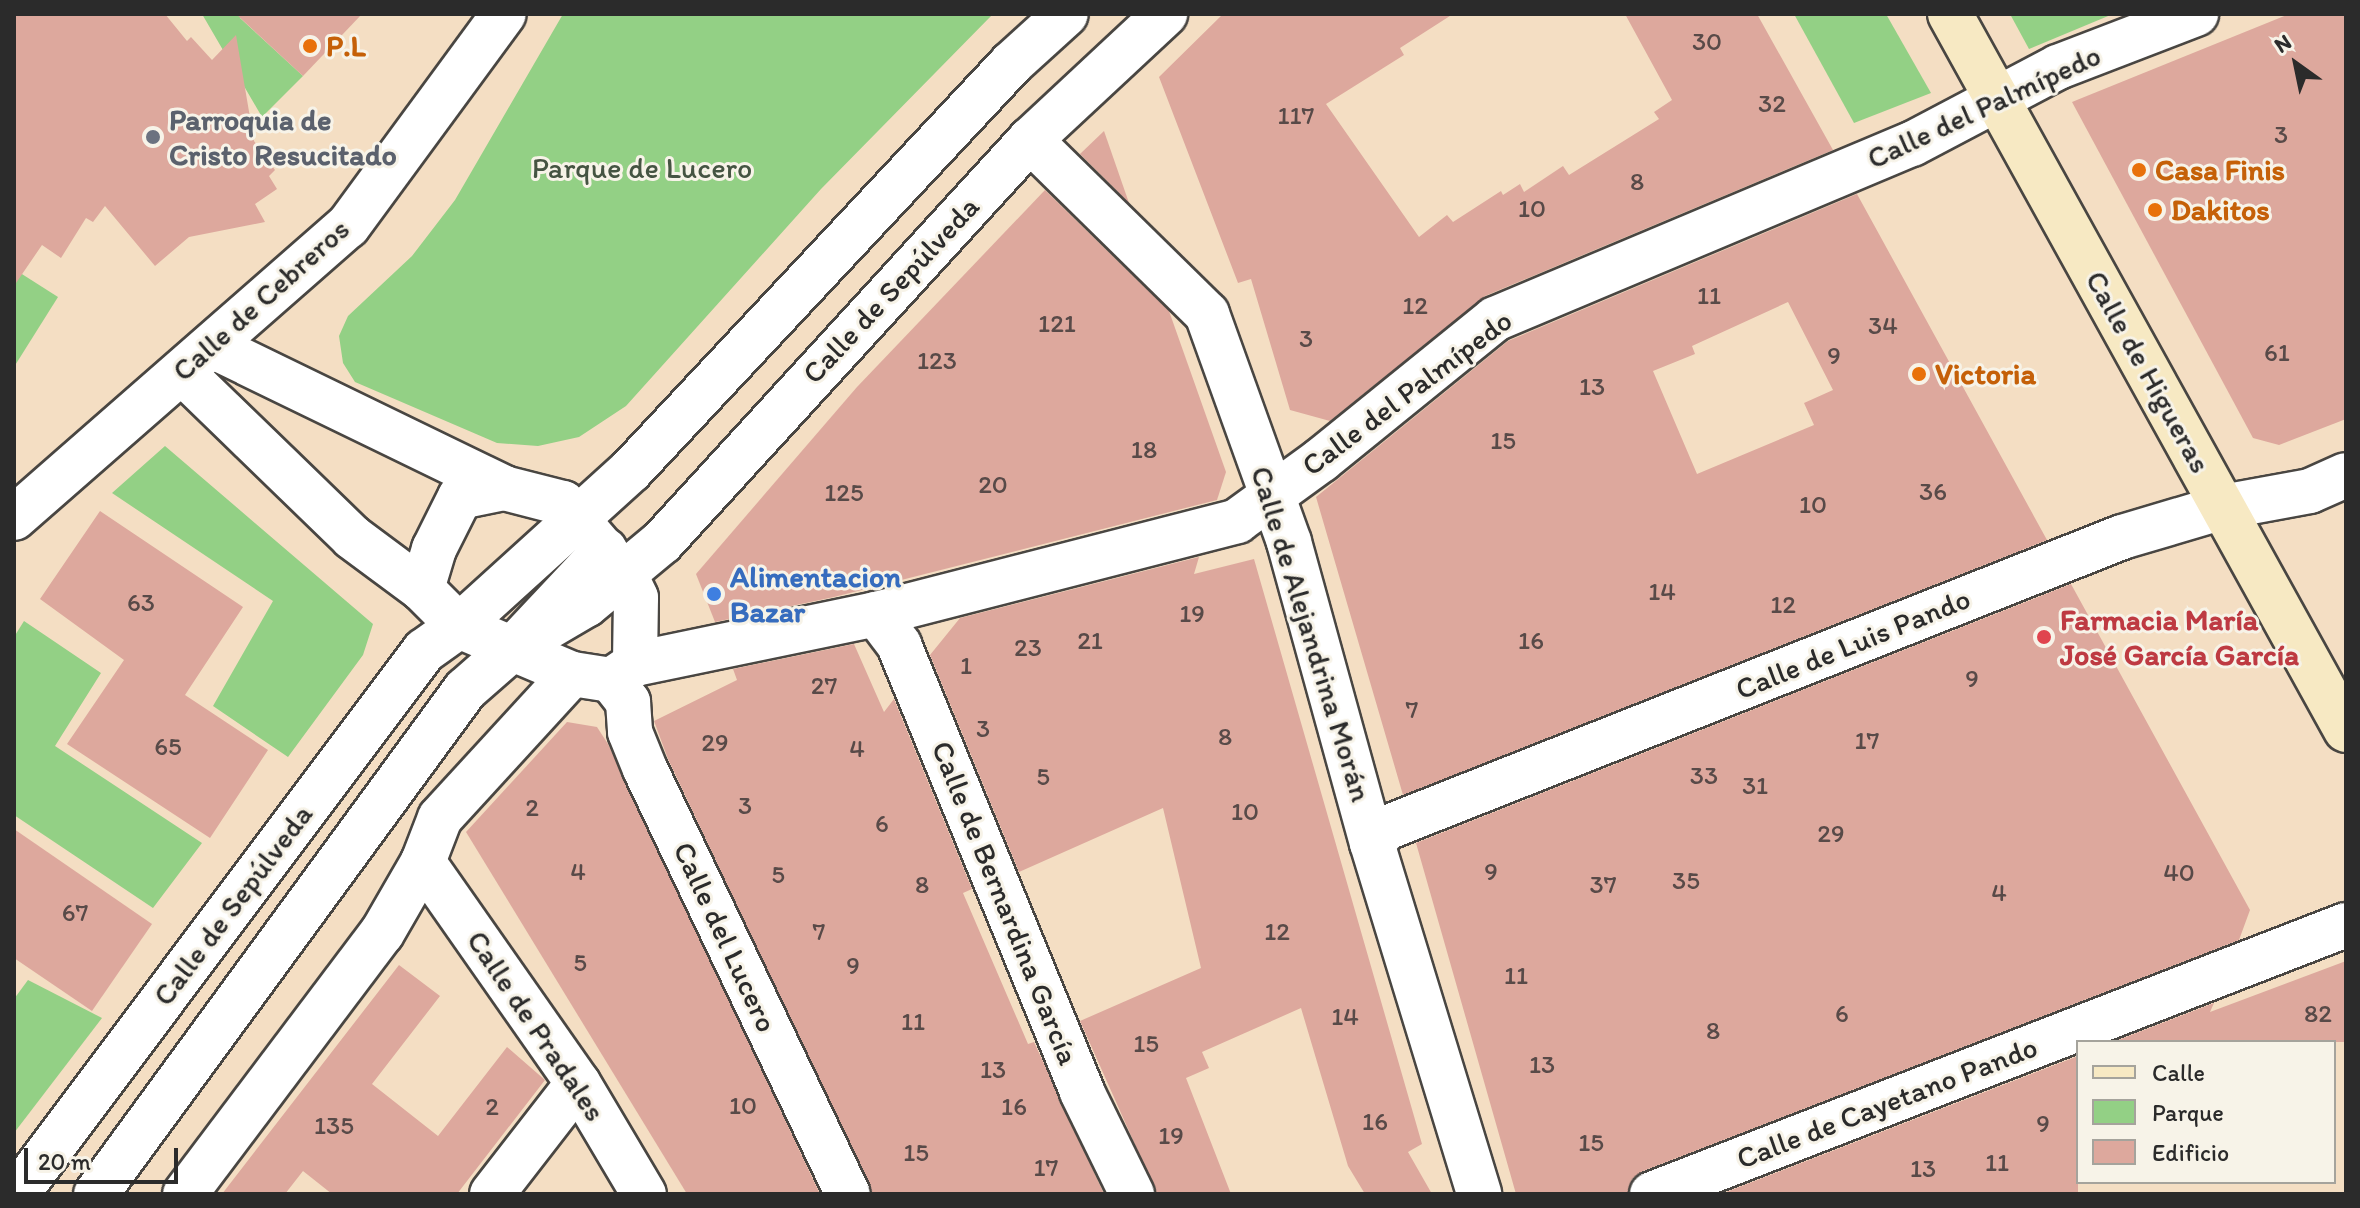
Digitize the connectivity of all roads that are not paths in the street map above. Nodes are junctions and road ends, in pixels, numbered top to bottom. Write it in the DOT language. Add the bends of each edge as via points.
graph roads {
  1 [pos="504,14"];
  2 [pos="1066,14"];
  3 [pos="1165,14"];
  4 [pos="1950,14"];
  5 [pos="2196,14"];
  6 [pos="1995,98"];
  7 [pos="1030,140"];
  8 [pos="198,359"];
  9 [pos="2346,475"];
  10 [pos="504,488"];
  11 [pos="1272,492"];
  12 [pos="2223,507"];
  13 [pos="14,518"];
  14 [pos="603,547"];
  15 [pos="422,589"];
  16 [pos="876,614"];
  17 [pos="459,626"];
  18 [pos="514,647"];
  19 [pos="606,673"];
  20 [pos="2346,730"];
  21 [pos="1372,843"];
  22 [pos="423,862"];
  23 [pos="2346,925"];
  24 [pos="578,1083"];
  25 [pos="17,1194"];
  26 [pos="96,1194"];
  27 [pos="185,1194"];
  28 [pos="492,1194"];
  29 [pos="644,1194"];
  30 [pos="848,1194"];
  31 [pos="1132,1194"];
  32 [pos="1479,1194"];
  33 [pos="1652,1194"];
  1 -- 8 [label="street, Calle de Cebreros" via="348,226"];
  2 -- 14 [label="street, Calle de Sepúlveda" via="1011,64 631,470"];
  3 -- 7 [label="street, Calle de Sepúlveda"];
  4 -- 6 [label="main road, Calle de Higueras"];
  5 -- 6 [label="street, Calle del Palmípedo"];
  6 -- 11 [label="street, Calle del Palmípedo" via="1912,144 1495,319 1321,460"];
  6 -- 12 [label="main road, Calle de Higueras"];
  7 -- 11 [label="street, Calle de Alejandrina Morán" via="1207,314"];
  7 -- 14 [label="street, Calle de Sepúlveda" via="683,520"];
  8 -- 10 [label="street"];
  8 -- 13 [label="street, Calle de Cebreros"];
  8 -- 15 [label="street" via="352,537"];
  9 -- 12 [label="street, Calle de Luis Pando" via="2310,491"];
  10 -- 14 [label="street" via="563,503"];
  10 -- 15 [label="street" via="460,497 434,549"];
  11 -- 16 [label="street, Calle del Palmípedo" via="1237,521"];
  11 -- 21 [label="street, Calle de Alejandrina Morán"];
  12 -- 20 [label="main road, Calle de Higueras"];
  12 -- 21 [label="street, Calle de Luis Pando" via="2107,543 1386,828"];
  14 -- 17 [label="street, Calle de Sepúlveda"];
  14 -- 18 [label="street, Calle de Sepúlveda" via="586,605"];
  14 -- 19 [label="street" via="636,598"];
  15 -- 17 [label="street"];
  16 -- 19 [label="street, Calle del Palmípedo"];
  16 -- 31 [label="street, Calle de Bernardina García" via="899,645 1082,1092"];
  17 -- 18 [label="street"];
  17 -- 25 [label="street, Calle de Sepúlveda" via="424,651"];
  18 -- 19 [label="street"];
  18 -- 26 [label="street, Calle de Sepúlveda" via="465,690"];
  19 -- 22 [label="street" via="440,818"];
  19 -- 30 [label="street, Calle del Lucero" via="628,702 630,732 645,769"];
  21 -- 32 [label="street, Calle de Alejandrina Morán"];
  22 -- 24 [label="street, Calle de Pradales"];
  22 -- 27 [label="street" via="382,933"];
  23 -- 33 [label="street, Calle de Cayetano Pando"];
  24 -- 28 [label="street"];
  24 -- 29 [label="street, Calle de Pradales"];
}
